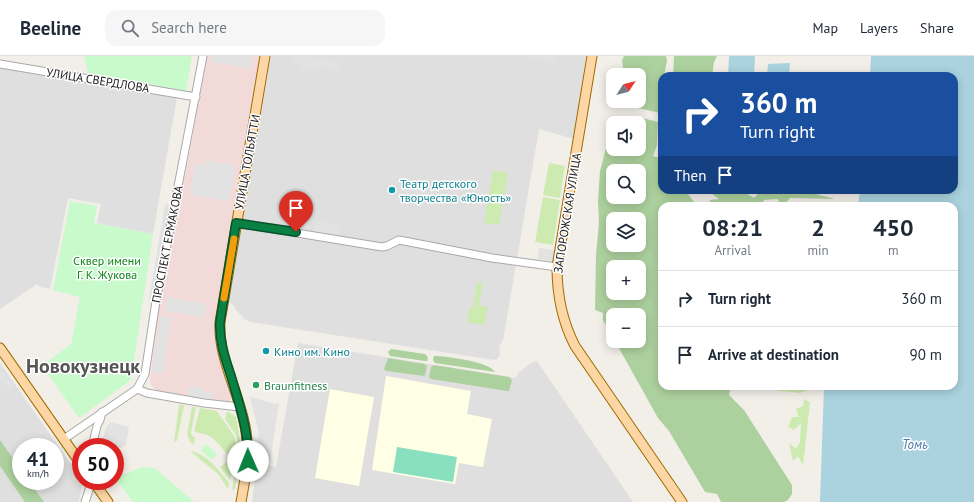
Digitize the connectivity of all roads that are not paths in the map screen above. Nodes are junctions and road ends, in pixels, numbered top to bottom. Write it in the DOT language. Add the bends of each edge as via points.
graph roads {
  1 [pos="203,56"];
  2 [pos="265,56"];
  3 [pos="592,56"];
  4 [pos="0,64"];
  5 [pos="196,97"];
  6 [pos="236,223"];
  7 [pos="557,267"];
  8 [pos="0,348"];
  9 [pos="137,389"];
  10 [pos="240,407"];
  11 [pos="102,412"];
  12 [pos="63,438"];
  13 [pos="94,438"];
  14 [pos="64,439"];
  15 [pos="72,451"];
  16 [pos="89,490"];
  17 [pos="99,490"];
  18 [pos="85,502"];
  19 [pos="108,502"];
  20 [pos="241,502"];
  21 [pos="682,502"];
  1 -- 5 [label="street, ПРОСПЕКТ ЕРМАКОВА"];
  2 -- 6 [label="main road, УЛИЦА ТОЛЬЯТТИ"];
  3 -- 7 [label="main road, ЗАПОРОЖСКАЯ УЛИЦА"];
  4 -- 5 [label="street, УЛИЦА СВЕРДЛОВА"];
  5 -- 9 [label="street, ПРОСПЕКТ ЕРМАКОВА" via="156,302 145,374"];
  6 -- 7 [label="street" via="382,247 399,240 492,258"];
  6 -- 10 [label="main road, УЛИЦА ТОЛЬЯТТИ" via="219,333"];
  7 -- 21 [label="main road, ЗАПОРОЖСКАЯ УЛИЦА" via="561,312 567,331"];
  8 -- 12 [label="main road"];
  9 -- 10 [label="street" via="204,403"];
  9 -- 11 [label="street"];
  10 -- 20 [label="main road, УЛИЦА ТОЛЬЯТТИ" via="248,451"];
  11 -- 13 [label="street"];
  11 -- 14 [label="street"];
  14 -- 15 [label="main road"];
  16 -- 18 [label="street"];
  17 -- 19 [label="main road"];
}
